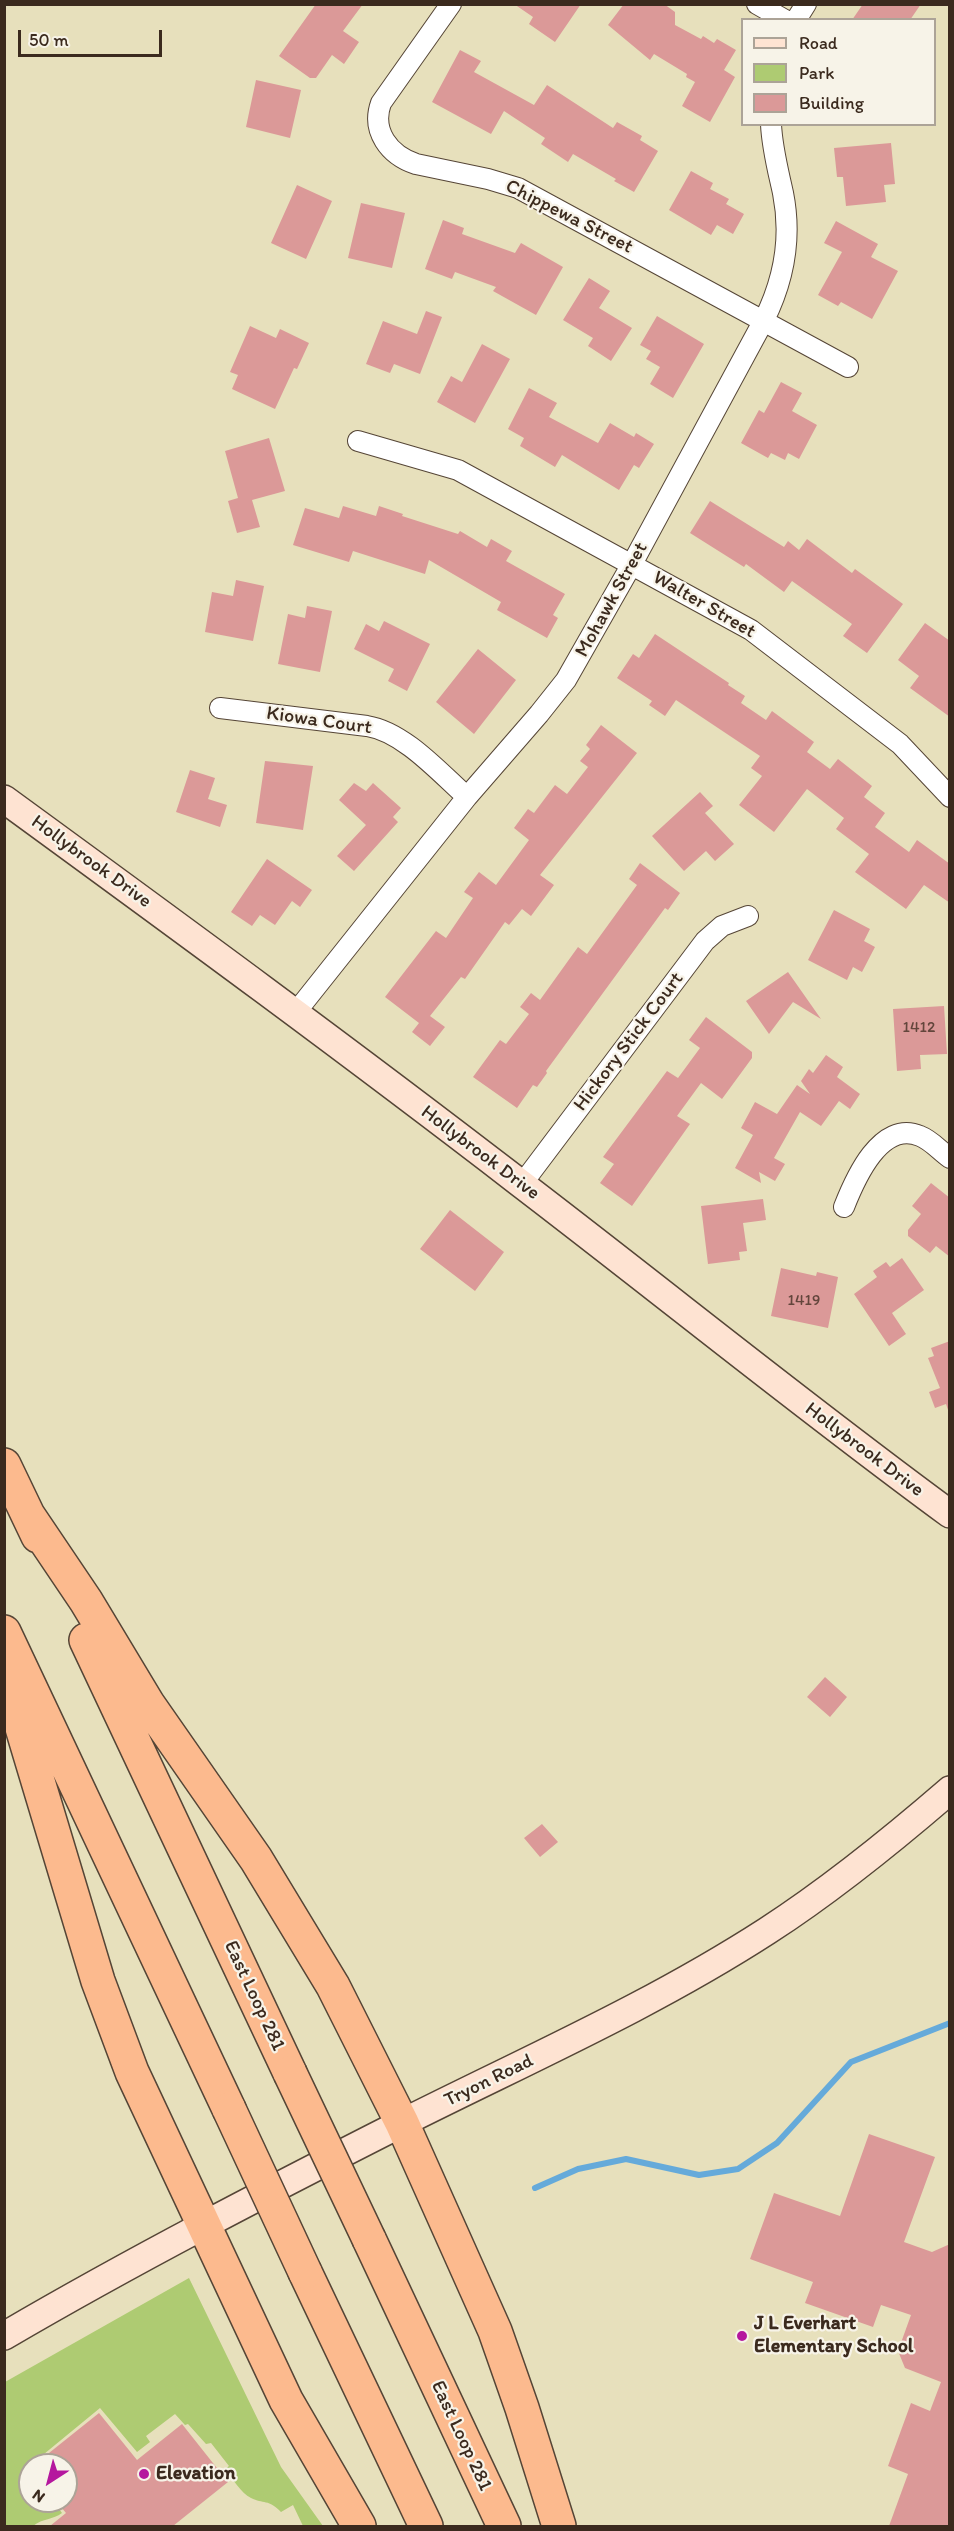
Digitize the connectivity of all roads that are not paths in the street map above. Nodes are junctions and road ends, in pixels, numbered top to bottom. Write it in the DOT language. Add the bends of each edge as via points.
graph roads {
  1 [pos="452,4"];
  2 [pos="757,4"];
  3 [pos="806,4"];
  4 [pos="782,18"];
  5 [pos="797,18"];
  6 [pos="771,126"];
  7 [pos="764,320"];
  8 [pos="848,368"];
  9 [pos="358,441"];
  10 [pos="632,564"];
  11 [pos="220,708"];
  12 [pos="467,796"];
  13 [pos="950,796"];
  14 [pos="4,799"];
  15 [pos="748,916"];
  16 [pos="296,1012"];
  17 [pos="950,1158"];
  18 [pos="522,1184"];
  19 [pos="844,1207"];
  20 [pos="4,1465"];
  21 [pos="950,1514"];
  22 [pos="28,1515"];
  23 [pos="4,1632"];
  24 [pos="4,1668"];
  25 [pos="950,1790"];
  26 [pos="402,2123"];
  27 [pos="206,2226"];
  28 [pos="4,2336"];
  29 [pos="359,2526"];
  30 [pos="426,2526"];
  31 [pos="504,2526"];
  32 [pos="559,2526"];
  1 -- 7 [label="street, Chippewa Street" via="381,103 379,127 392,151 416,164 518,188"];
  2 -- 4 [label="street"];
  3 -- 5 [label="street"];
  6 -- 7 [label="street, Mohawk Street" via="787,241 780,282"];
  7 -- 8 [label="street, Chippewa Street"];
  7 -- 10 [label="street, Mohawk Street"];
  9 -- 10 [label="street, Walter Street" via="458,470"];
  10 -- 12 [label="street, Mohawk Street" via="566,680"];
  10 -- 13 [label="street, Walter Street" via="761,637 900,744"];
  11 -- 12 [label="street, Kiowa Court" via="387,731"];
  12 -- 16 [label="street, Mohawk Street"];
  14 -- 16 [label="street, Hollybrook Drive"];
  15 -- 18 [label="street, Hickory Stick Court" via="722,926 705,940"];
  16 -- 18 [label="street, Hollybrook Drive"];
  17 -- 19 [label="street" via="918,1135 906,1132 893,1136 883,1142 859,1172"];
  18 -- 21 [label="street, Hollybrook Drive" via="845,1438"];
  20 -- 22 [label="highway, East Loop 281"];
  22 -- 26 [label="highway" via="148,1704 296,1922"];
  22 -- 31 [label="highway, East Loop 281, bridge"];
  23 -- 30 [label="highway, bridge"];
  24 -- 27 [label="highway" via="98,1981 132,2072"];
  25 -- 26 [label="street, Tryon Road" via="845,1877 727,1956 620,2016"];
  26 -- 27 [label="street, Tryon Road"];
  26 -- 32 [label="highway" via="495,2331"];
  27 -- 28 [label="street, Tryon Road"];
  27 -- 29 [label="highway" via="286,2400"];
}
